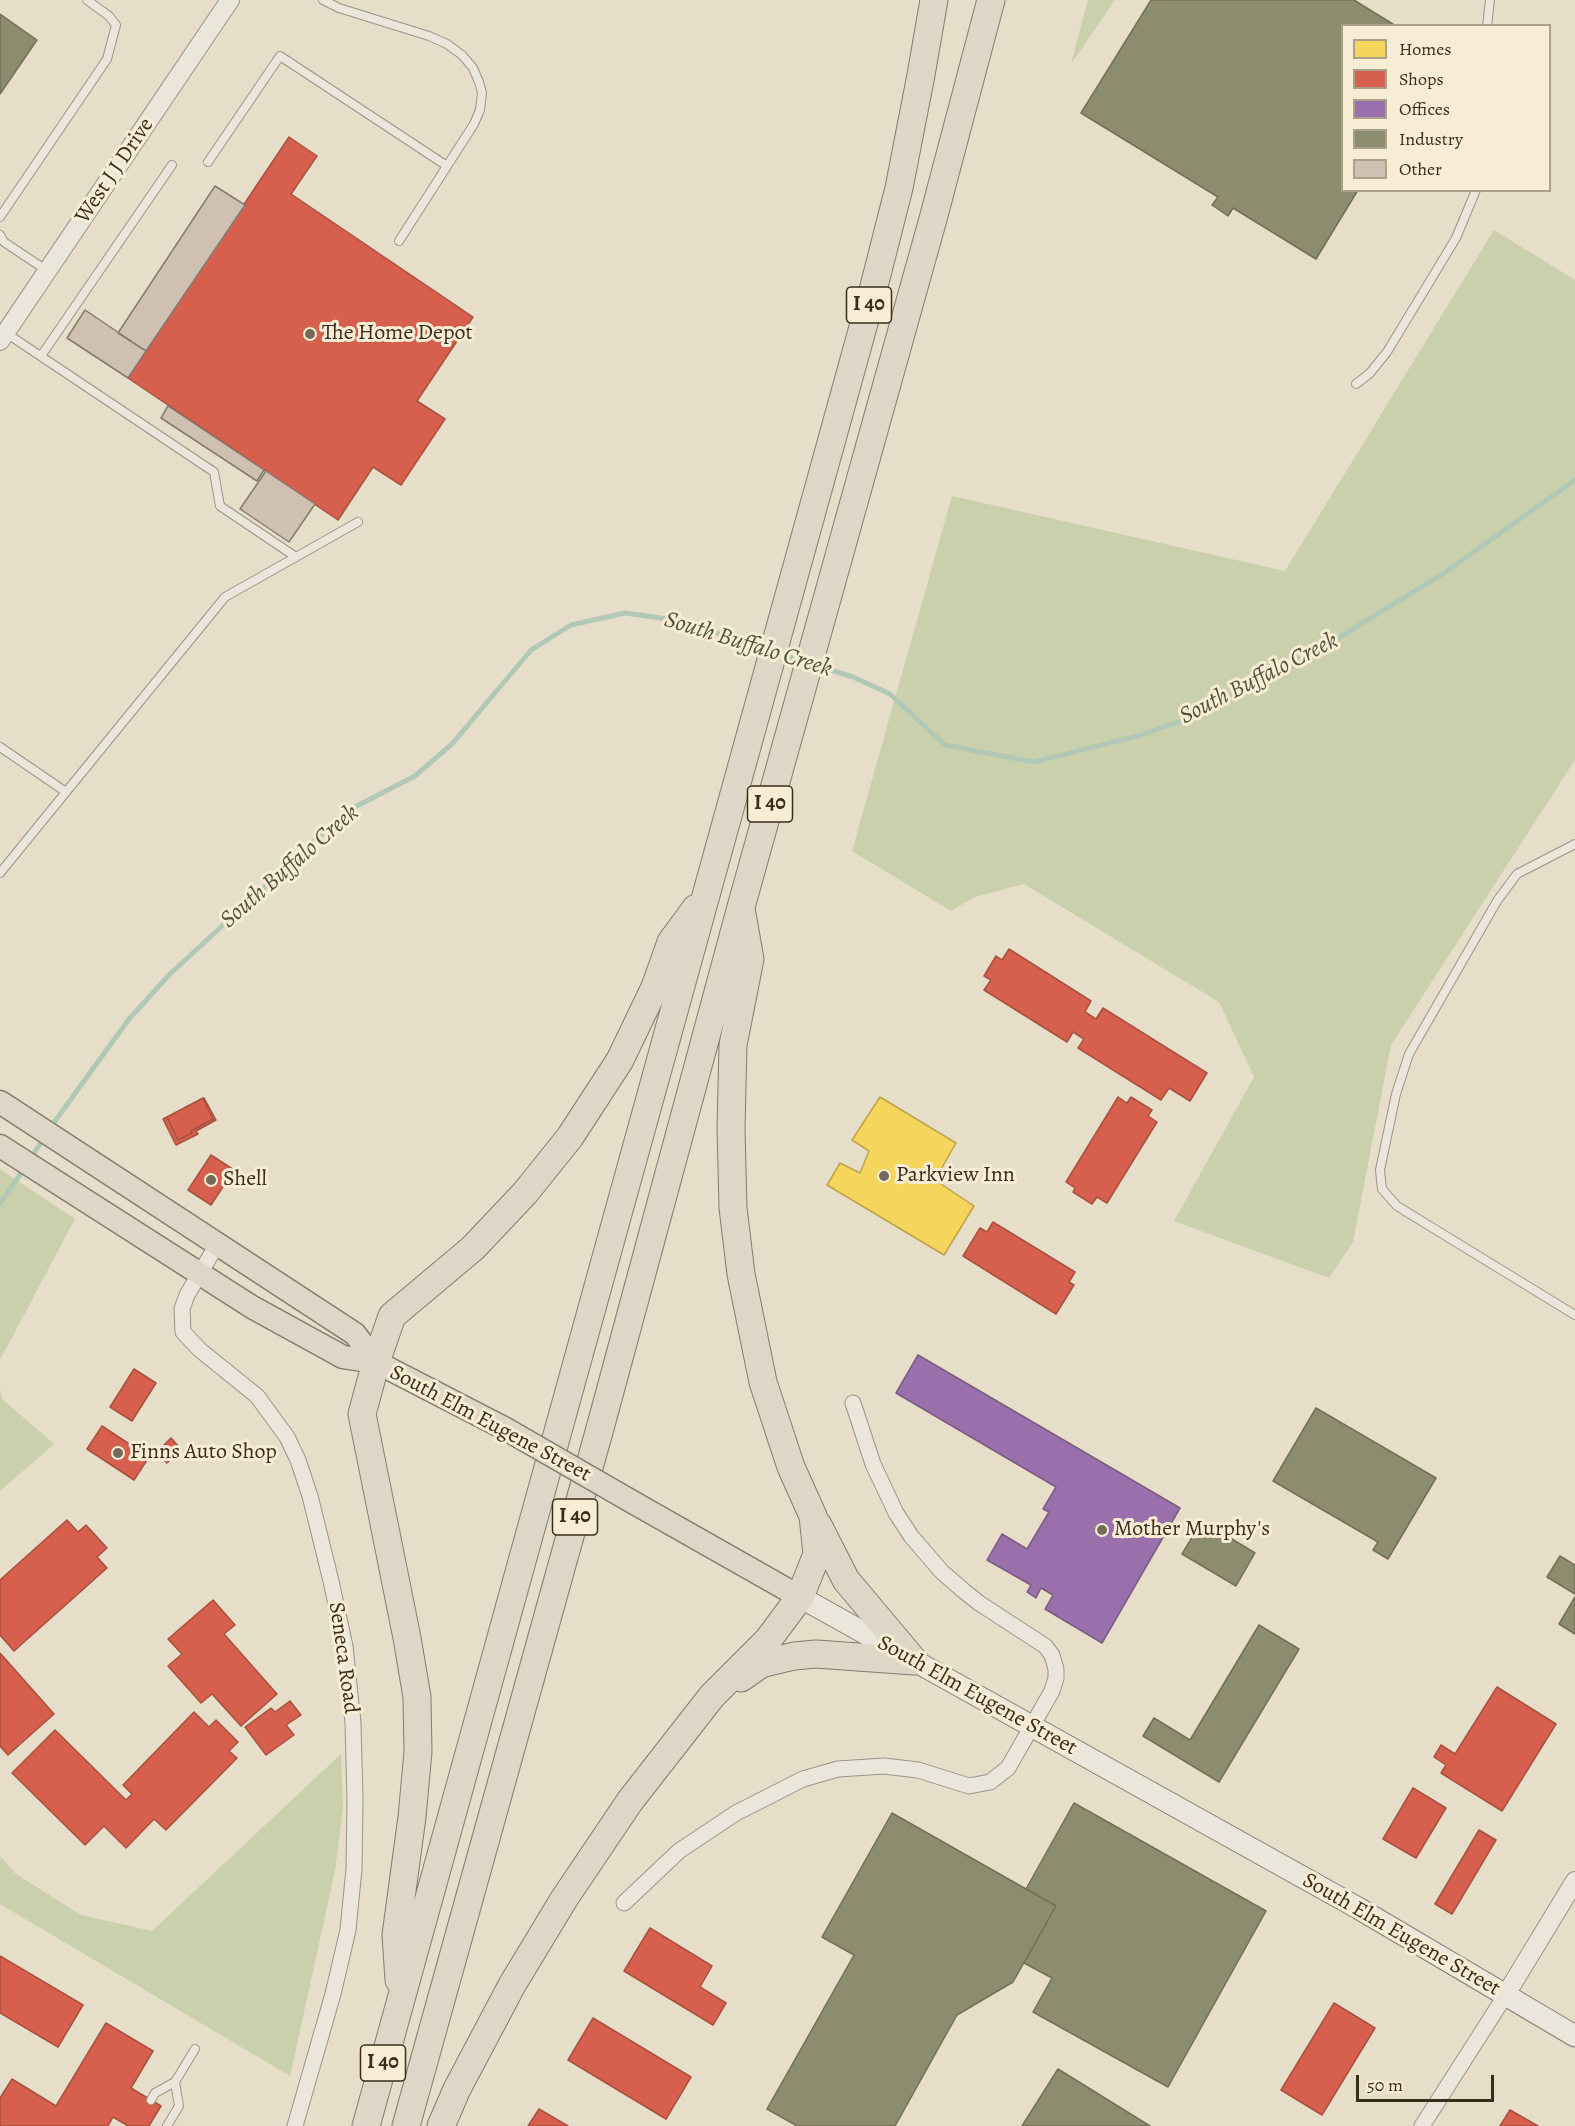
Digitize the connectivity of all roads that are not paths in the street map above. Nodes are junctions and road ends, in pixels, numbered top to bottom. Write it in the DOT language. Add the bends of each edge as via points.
graph roads {
  1 [pos="87,0"];
  2 [pos="230,0"];
  3 [pos="322,0"];
  4 [pos="934,0"];
  5 [pos="991,0"];
  6 [pos="1003,0"];
  7 [pos="1490,0"];
  8 [pos="1487,24"];
  9 [pos="981,36"];
  10 [pos="208,162"];
  11 [pos="172,165"];
  12 [pos="447,166"];
  13 [pos="1475,192"];
  14 [pos="0,217"];
  15 [pos="0,235"];
  16 [pos="399,241"];
  17 [pos="47,271"];
  18 [pos="3,337"];
  19 [pos="41,357"];
  20 [pos="1356,384"];
  21 [pos="358,522"];
  22 [pos="296,557"];
  23 [pos="0,747"];
  24 [pos="66,792"];
  25 [pos="1575,844"];
  26 [pos="0,873"];
  27 [pos="704,897"];
  28 [pos="741,907"];
  29 [pos="6,1106"];
  30 [pos="0,1146"];
  31 [pos="218,1243"];
  32 [pos="199,1274"];
  33 [pos="1575,1315"];
  34 [pos="376,1362"];
  35 [pos="853,1403"];
  36 [pos="813,1516"];
  37 [pos="800,1597"];
  38 [pos="914,1661"];
  39 [pos="712,1696"];
  40 [pos="1033,1728"];
  41 [pos="1575,1881"];
  42 [pos="624,1903"];
  43 [pos="1505,1996"];
  44 [pos="401,2000"];
  45 [pos="1575,2036"];
  46 [pos="195,2049"];
  47 [pos="175,2082"];
  48 [pos="151,2100"];
  49 [pos="167,2126"];
  50 [pos="296,2126"];
  51 [pos="366,2126"];
  52 [pos="406,2126"];
  53 [pos="441,2126"];
  54 [pos="1422,2126"];
  1 -- 14 [label="lane" via="109,15 116,25 107,59"];
  2 -- 17 [label="street, West J J Drive"];
  3 -- 12 [label="lane" via="447,44 474,68 482,93 480,110"];
  4 -- 27 [label="highway, I 40" via="899,188 871,298"];
  5 -- 9 [label="highway, I 40"];
  6 -- 9 [label="highway"];
  7 -- 8 [label="lane"];
  9 -- 28 [label="highway, I 40"];
  10 -- 12 [label="lane" via="280,56"];
  11 -- 19 [label="lane"];
  12 -- 16 [label="lane"];
  13 -- 20 [label="lane" via="1456,238 1392,342 1370,373"];
  15 -- 17 [label="lane" via="4,242"];
  17 -- 18 [label="street, West J J Drive"];
  18 -- 19 [label="lane"];
  19 -- 22 [label="lane" via="214,472 220,506"];
  21 -- 22 [label="lane"];
  22 -- 24 [label="lane" via="225,597"];
  23 -- 24 [label="lane"];
  24 -- 26 [label="lane"];
  25 -- 33 [label="lane" via="1517,874 1497,901 1409,1054 1380,1170 1382,1189 1397,1206"];
  27 -- 34 [label="highway" via="670,942 634,1034 595,1102 525,1193 472,1248 392,1316"];
  27 -- 44 [label="highway, I 40"];
  28 -- 36 [label="highway" via="750,959 733,1045 733,1208 741,1274 763,1382 791,1467"];
  28 -- 52 [label="highway, I 40"];
  29 -- 31 [label="main road, South Elm Eugene Street"];
  30 -- 32 [label="main road, South Elm Eugene Street"];
  31 -- 32 [label="street, Seneca Road"];
  31 -- 34 [label="main road, South Elm Eugene Street" via="355,1334"];
  32 -- 34 [label="main road, South Elm Eugene Street" via="343,1357"];
  32 -- 50 [label="street, Seneca Road" via="182,1309 183,1332 256,1396 287,1437 310,1496 345,1646 353,1724 354,1869 345,1941"];
  34 -- 37 [label="main road, South Elm Eugene Street, bridge" via="504,1428"];
  34 -- 44 [label="highway" via="362,1414 417,1697 418,1752 396,1935"];
  35 -- 40 [label="street" via="873,1464 896,1513 926,1555 979,1603 1045,1646 1052,1655 1056,1678"];
  36 -- 37 [label="highway" via="817,1554"];
  36 -- 38 [label="highway" via="846,1580"];
  37 -- 38 [label="main road, South Elm Eugene Street"];
  37 -- 39 [label="highway" via="768,1640"];
  38 -- 39 [label="highway" via="816,1653 794,1656 761,1664"];
  38 -- 40 [label="main road, South Elm Eugene Street"];
  39 -- 53 [label="highway" via="630,1801 564,1899 512,1985"];
  40 -- 42 [label="street" via="1008,1768 990,1782 969,1786 918,1770 884,1766 838,1769 803,1779 736,1814 679,1851"];
  40 -- 43 [label="main road, South Elm Eugene Street" via="1359,1908"];
  41 -- 43 [label="street"];
  43 -- 45 [label="main road, South Elm Eugene Street"];
  43 -- 54 [label="street"];
  44 -- 51 [label="highway, I 40"];
  46 -- 47 [label="lane"];
  47 -- 48 [label="lane" via="155,2093"];
  47 -- 49 [label="lane" via="179,2106"];
}
